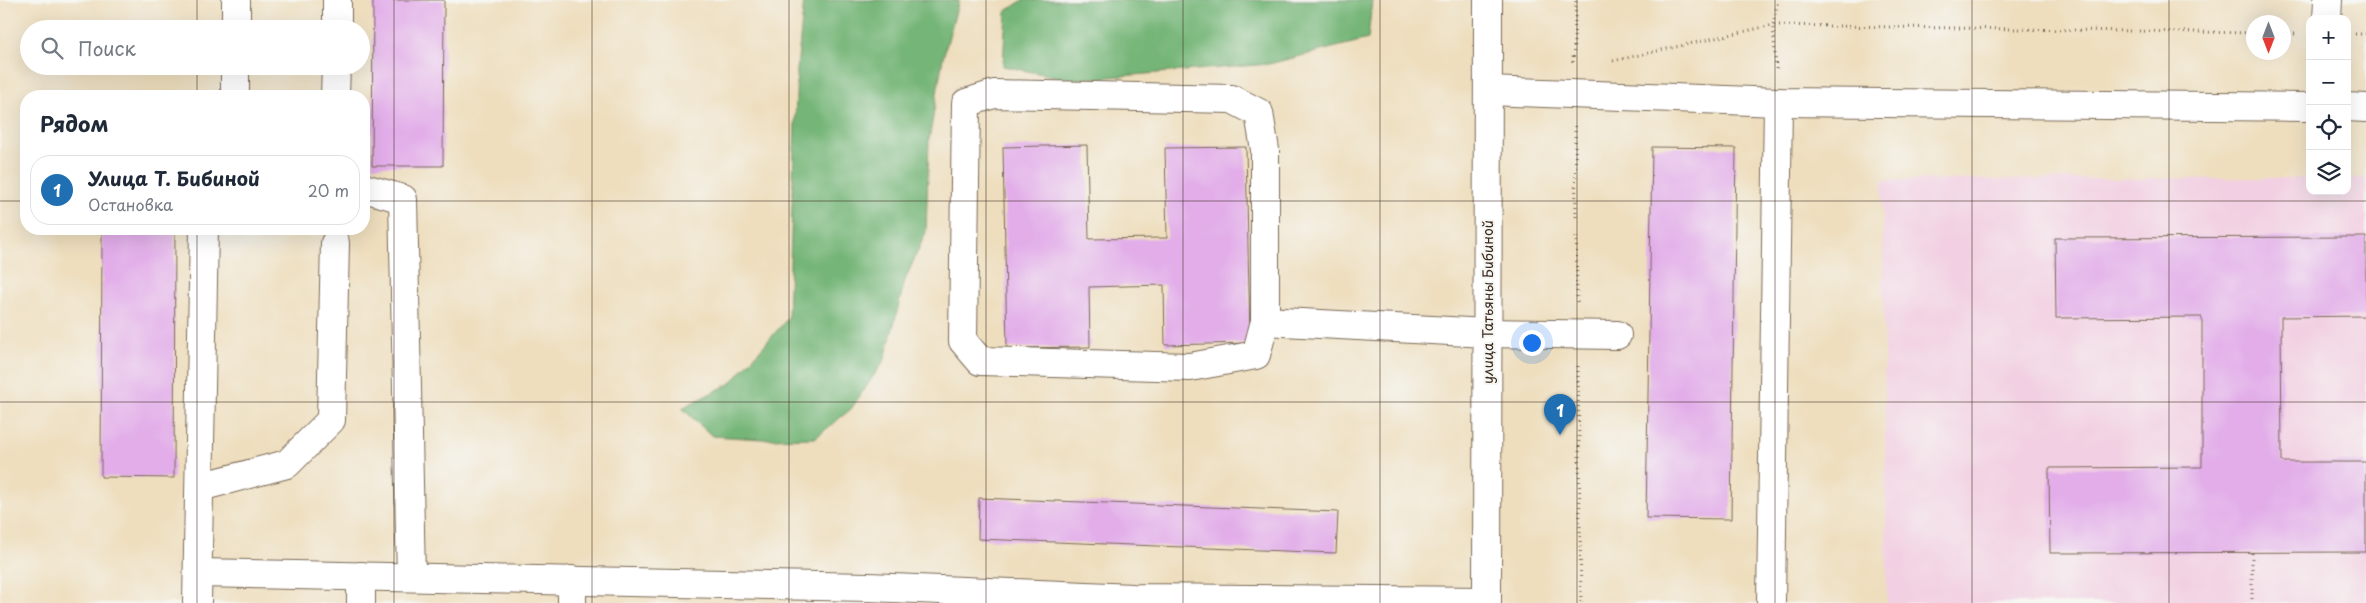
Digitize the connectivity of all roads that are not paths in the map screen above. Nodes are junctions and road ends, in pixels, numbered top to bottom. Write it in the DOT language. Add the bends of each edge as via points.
graph roads {
  1 [pos="236,0"];
  2 [pos="337,0"];
  3 [pos="1488,0"];
  4 [pos="2328,0"];
  5 [pos="2327,15"];
  6 [pos="236,20"];
  7 [pos="336,20"];
  8 [pos="235,75"];
  9 [pos="336,75"];
  10 [pos="235,90"];
  11 [pos="336,90"];
  12 [pos="1489,91"];
  13 [pos="1778,102"];
  14 [pos="2306,107"];
  15 [pos="2351,107"];
  16 [pos="2366,108"];
  17 [pos="370,190"];
  18 [pos="204,235"];
  19 [pos="335,243"];
  20 [pos="1265,321"];
  21 [pos="1487,333"];
  22 [pos="1618,335"];
  23 [pos="200,487"];
  24 [pos="198,573"];
  25 [pos="361,576"];
  26 [pos="411,577"];
  27 [pos="572,591"];
  28 [pos="869,595"];
  29 [pos="1133,600"];
  30 [pos="1487,602"];
  31 [pos="197,603"];
  32 [pos="361,603"];
  33 [pos="1771,603"];
  1 -- 6 [label="street"];
  2 -- 7 [label="street"];
  3 -- 12 [label="street, улица Татьяны Бибиной"];
  4 -- 5 [label="street"];
  8 -- 10 [label="street"];
  9 -- 11 [label="street"];
  12 -- 13 [label="street"];
  12 -- 21 [label="street, улица Татьяны Бибиной"];
  13 -- 14 [label="street"];
  13 -- 33 [label="street"];
  15 -- 16 [label="street"];
  17 -- 26 [label="street" via="403,198"];
  18 -- 23 [label="street"];
  19 -- 23 [label="street" via="331,420 286,464"];
  20 -- 20 [label="street" via="1256,355 1190,367 980,361 963,341 966,103 994,94 1232,98 1259,112 1265,150"];
  20 -- 21 [label="street"];
  21 -- 22 [label="street"];
  21 -- 30 [label="street, улица Татьяны Бибиной"];
  23 -- 24 [label="street"];
  24 -- 25 [label="street"];
  24 -- 31 [label="street"];
  25 -- 26 [label="street"];
  25 -- 32 [label="street"];
  26 -- 27 [label="street"];
  27 -- 28 [label="street"];
  28 -- 29 [label="street"];
  29 -- 30 [label="street"];
}
